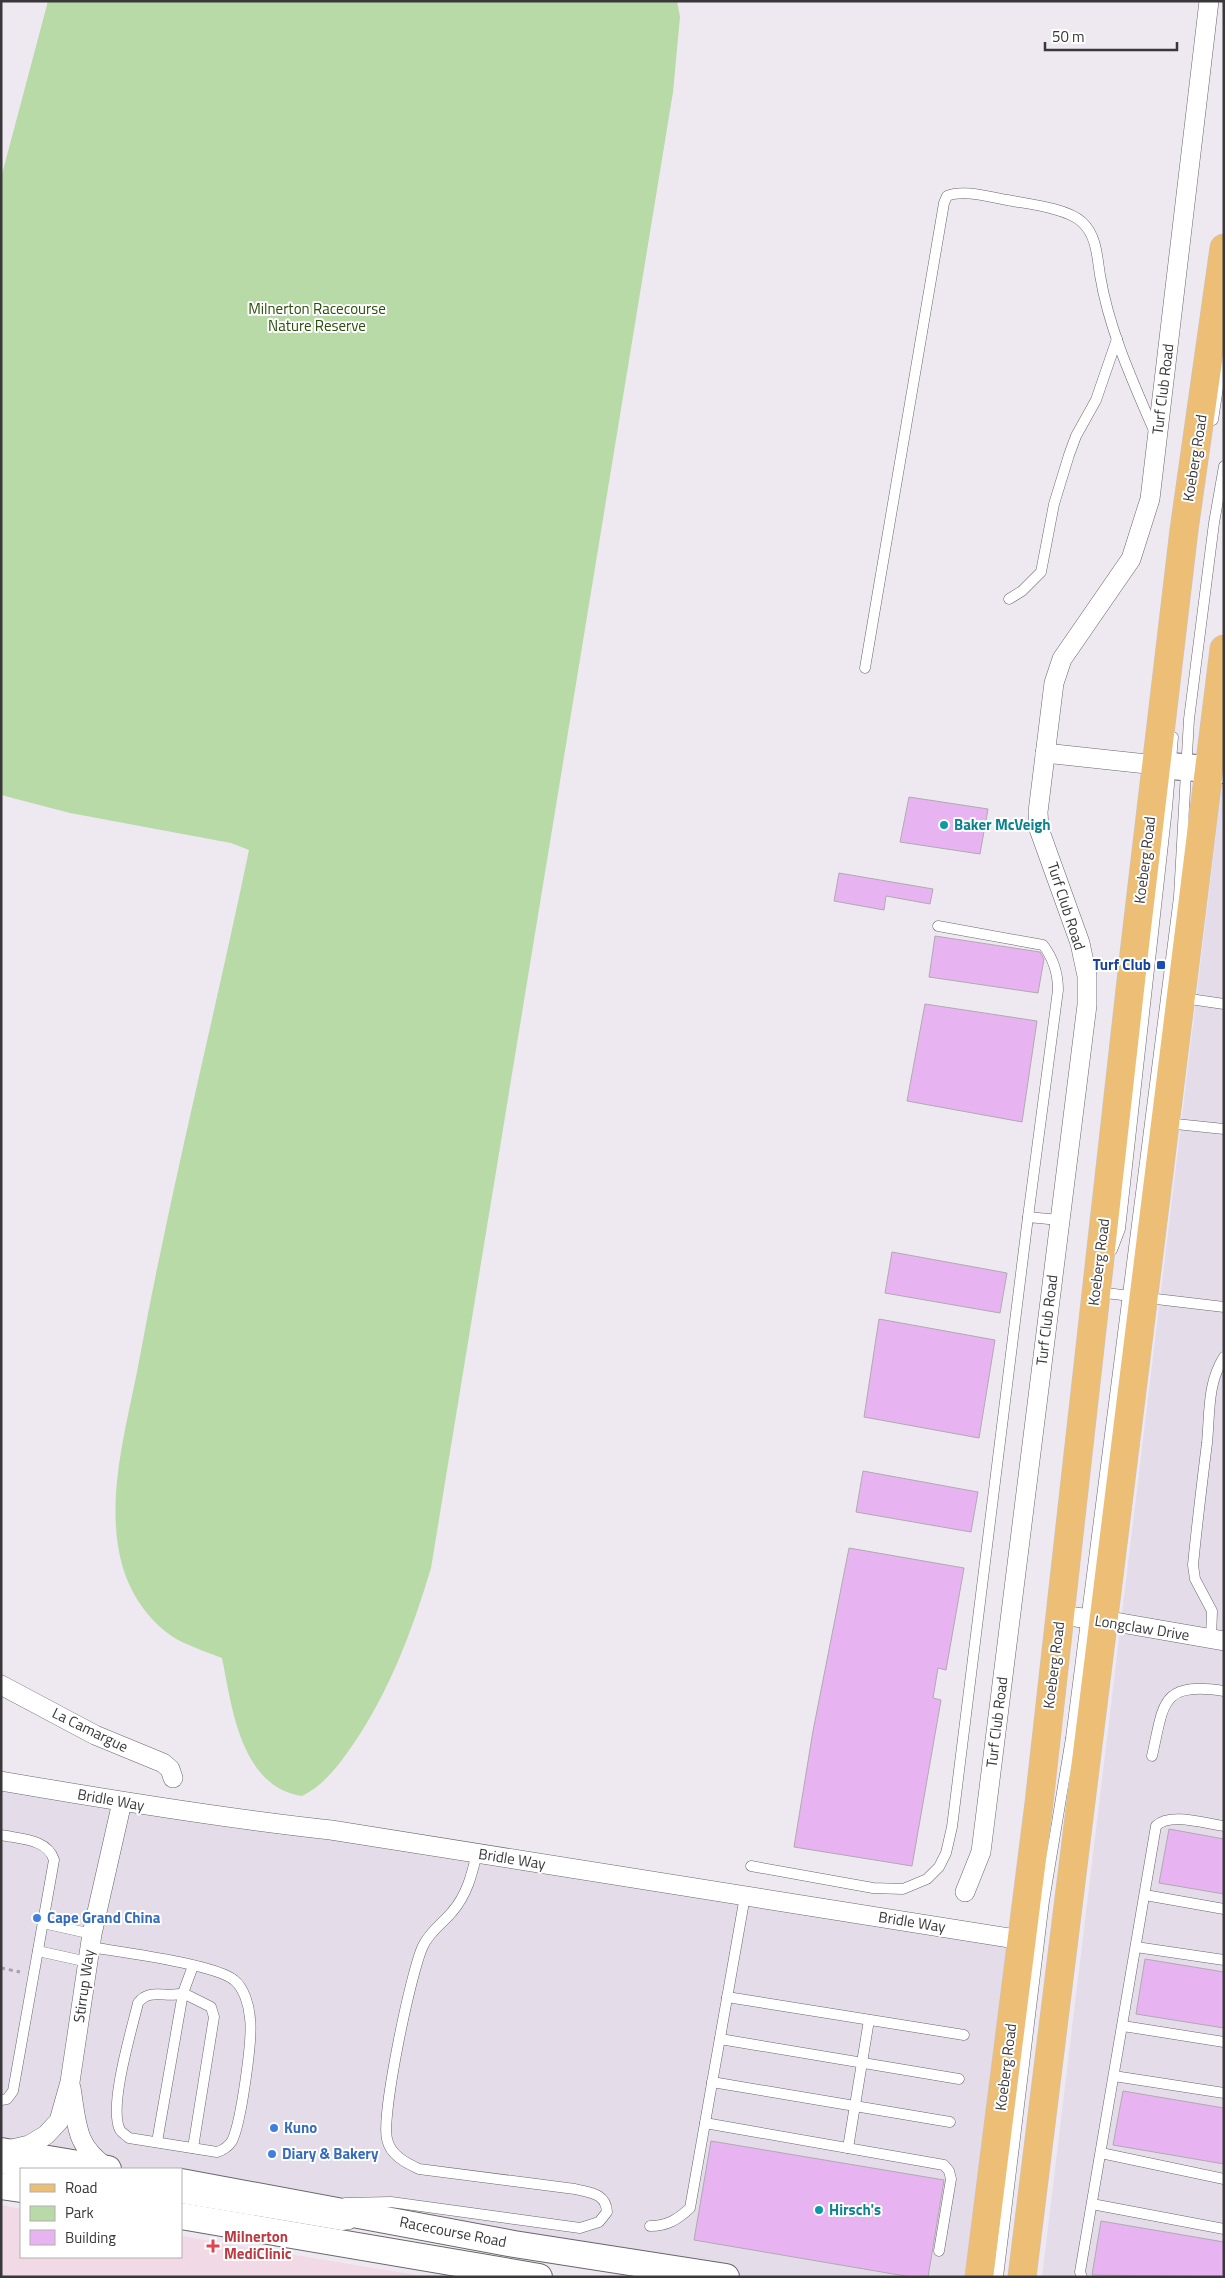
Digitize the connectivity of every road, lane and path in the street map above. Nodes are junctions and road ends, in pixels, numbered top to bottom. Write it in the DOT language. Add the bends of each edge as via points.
graph roads {
  1 [pos="1209,1"];
  2 [pos="1224,248"];
  3 [pos="1117,339"];
  4 [pos="1224,349"];
  5 [pos="1211,434"];
  6 [pos="1157,439"];
  7 [pos="1224,466"];
  8 [pos="1009,598"];
  9 [pos="1224,649"];
  10 [pos="865,668"];
  11 [pos="1174,727"];
  12 [pos="1045,753"];
  13 [pos="1189,767"];
  14 [pos="938,926"];
  15 [pos="1181,997"];
  16 [pos="1224,1004"];
  17 [pos="1166,1123"];
  18 [pos="1224,1129"];
  19 [pos="1028,1218"];
  20 [pos="1059,1220"];
  21 [pos="1096,1292"];
  22 [pos="1136,1296"];
  23 [pos="1224,1307"];
  24 [pos="1224,1357"];
  25 [pos="1219,1374"];
  26 [pos="1060,1615"];
  27 [pos="1095,1620"];
  28 [pos="1217,1640"];
  29 [pos="1,1686"];
  30 [pos="1224,1691"];
  31 [pos="1152,1756"];
  32 [pos="173,1778"];
  33 [pos="1,1781"];
  34 [pos="122,1802"];
  35 [pos="1224,1826"];
  36 [pos="1,1835"];
  37 [pos="477,1853"];
  38 [pos="751,1866"];
  39 [pos="965,1892"];
  40 [pos="1145,1894"];
  41 [pos="745,1896"];
  42 [pos="1224,1908"];
  43 [pos="43,1923"];
  44 [pos="1022,1940"];
  45 [pos="1136,1946"];
  46 [pos="90,1948"];
  47 [pos="38,1951"];
  48 [pos="1224,1960"];
  49 [pos="193,1966"];
  50 [pos="1,1968"];
  51 [pos="34,1974"];
  52 [pos="182,1993"];
  53 [pos="727,1997"];
  54 [pos="869,2020"];
  55 [pos="1122,2026"];
  56 [pos="964,2035"];
  57 [pos="720,2039"];
  58 [pos="1224,2042"];
  59 [pos="862,2063"];
  60 [pos="1114,2076"];
  61 [pos="959,2079"];
  62 [pos="70,2082"];
  63 [pos="712,2082"];
  64 [pos="1224,2093"];
  65 [pos="1,2100"];
  66 [pos="855,2106"];
  67 [pos="705,2122"];
  68 [pos="950,2122"];
  69 [pos="157,2142"];
  70 [pos="193,2148"];
  71 [pos="848,2148"];
  72 [pos="1101,2153"];
  73 [pos="2,2157"];
  74 [pos="100,2168"];
  75 [pos="108,2168"];
  76 [pos="20,2171"];
  77 [pos="1224,2179"];
  78 [pos="182,2182"];
  79 [pos="1,2186"];
  80 [pos="20,2189"];
  81 [pos="182,2198"];
  82 [pos="1092,2204"];
  83 [pos="305,2205"];
  84 [pos="361,2215"];
  85 [pos="182,2216"];
  86 [pos="650,2226"];
  87 [pos="1224,2229"];
  88 [pos="939,2250"];
  89 [pos="524,2264"];
  90 [pos="726,2277"];
  91 [pos="979,2277"];
  92 [pos="998,2277"];
  93 [pos="1022,2277"];
  94 [pos="1082,2277"];
  1 -- 6 [label="street, Turf Club Road"];
  2 -- 13 [label="main road, Koeberg Road" via="1184,530"];
  3 -- 6 [label="lane"];
  3 -- 8 [label="lane" via="1096,400 1069,455 1054,504 1041,572 1022,591"];
  3 -- 10 [label="lane" via="1104,299 1096,247 1090,231 1082,222 1071,214 1026,204 968,194 947,196 920,336"];
  4 -- 5 [label="lane"];
  6 -- 12 [label="street, Turf Club Road" via="1150,499 1131,560 1062,659 1054,683"];
  7 -- 13 [label="lane" via="1191,710"];
  9 -- 13 [label="main road, Koeberg Road"];
  11 -- 13 [label="lane"];
  12 -- 13 [label="street"];
  12 -- 20 [label="street, Turf Club Road" via="1039,829 1080,943 1087,976 1087,1005"];
  13 -- 15 [label="main road, Koeberg Road"];
  13 -- 21 [label="main road, Koeberg Road"];
  13 -- 22 [label="lane" via="1179,897"];
  14 -- 19 [label="lane" via="1044,945 1055,966 1058,990"];
  15 -- 16 [label="lane"];
  15 -- 17 [label="main road, Koeberg Road"];
  17 -- 18 [label="lane"];
  17 -- 22 [label="main road, Koeberg Road"];
  19 -- 20 [label="lane"];
  19 -- 38 [label="lane" via="952,1828 946,1853 939,1867 927,1879 902,1889 873,1888"];
  20 -- 39 [label="street, Turf Club Road" via="981,1852"];
  21 -- 22 [label="lane"];
  21 -- 26 [label="main road, Koeberg Road"];
  22 -- 23 [label="lane"];
  22 -- 27 [label="main road, Koeberg Road"];
  24 -- 25 [label="lane"];
  25 -- 28 [label="lane" via="1209,1397 1193,1565 1195,1579 1212,1610"];
  26 -- 27 [label="street, Longclaw Drive"];
  26 -- 44 [label="main road, Koeberg Road"];
  27 -- 28 [label="street, Longclaw Drive"];
  27 -- 92 [label="lane" via="1044,1901"];
  27 -- 93 [label="main road, Koeberg Road"];
  29 -- 32 [label="street, La Camargue" via="95,1735 163,1762"];
  30 -- 31 [label="lane" via="1198,1687 1182,1691 1164,1703"];
  33 -- 34 [label="street, Bridle Way"];
  34 -- 37 [label="street, Bridle Way"];
  34 -- 46 [label="street, Stirrup Way"];
  35 -- 40 [label="lane" via="1171,1818 1161,1821 1156,1826"];
  36 -- 43 [label="lane" via="41,1844 52,1852 54,1860"];
  37 -- 41 [label="street, Bridle Way"];
  37 -- 83 [label="lane" via="463,1896 452,1913 428,1936 422,1948 409,1995 388,2102 386,2140 396,2155 419,2169 574,2189 604,2199 607,2212 599,2222 580,2228 391,2202"];
  40 -- 42 [label="lane"];
  40 -- 45 [label="lane"];
  41 -- 44 [label="street, Bridle Way"];
  41 -- 53 [label="lane"];
  43 -- 46 [label="lane"];
  43 -- 47 [label="lane"];
  44 -- 91 [label="main road, Koeberg Road"];
  45 -- 48 [label="lane"];
  45 -- 55 [label="lane"];
  46 -- 47 [label="lane"];
  46 -- 49 [label="lane"];
  46 -- 62 [label="street, Stirrup Way"];
  47 -- 51 [label="lane"];
  49 -- 52 [label="lane"];
  49 -- 70 [label="lane" via="216,1970 234,1980 247,2002 251,2019 240,2117 231,2142 217,2152"];
  50 -- 51 [label="path"];
  51 -- 65 [label="lane" via="13,2091"];
  52 -- 69 [label="lane"];
  52 -- 69 [label="lane" via="175,1996 156,1993 143,1996 138,2003 117,2096 120,2131 129,2138"];
  52 -- 70 [label="lane" via="211,2007 214,2017"];
  53 -- 54 [label="lane"];
  53 -- 57 [label="lane"];
  54 -- 56 [label="lane"];
  54 -- 59 [label="lane"];
  55 -- 58 [label="lane"];
  55 -- 60 [label="lane"];
  57 -- 59 [label="lane"];
  57 -- 63 [label="lane"];
  59 -- 61 [label="lane"];
  59 -- 66 [label="lane"];
  60 -- 64 [label="lane"];
  60 -- 72 [label="lane"];
  62 -- 73 [label="street, Stirrup Way" via="58,2121 46,2134"];
  62 -- 75 [label="street, Stirrup Way" via="84,2148"];
  63 -- 66 [label="lane"];
  63 -- 67 [label="lane"];
  66 -- 68 [label="lane"];
  66 -- 71 [label="lane"];
  67 -- 71 [label="lane"];
  67 -- 86 [label="lane" via="690,2208 676,2220 662,2226"];
  69 -- 70 [label="lane"];
  71 -- 88 [label="lane" via="947,2167 951,2179"];
  72 -- 77 [label="lane"];
  72 -- 82 [label="lane"];
  73 -- 74 [label="main road"];
  73 -- 76 [label="lane"];
  78 -- 83 [label="main road, Racecourse Road"];
  79 -- 80 [label="main road"];
  81 -- 84 [label="lane" via="342,2225 351,2224"];
  82 -- 87 [label="lane"];
  82 -- 94 [label="lane" via="1080,2272"];
  83 -- 84 [label="main road, Racecourse Road"];
  84 -- 89 [label="main road, Racecourse Road"];
  85 -- 89 [label="main road, Racecourse Road"];
  89 -- 90 [label="main road, Racecourse Road"];
}
